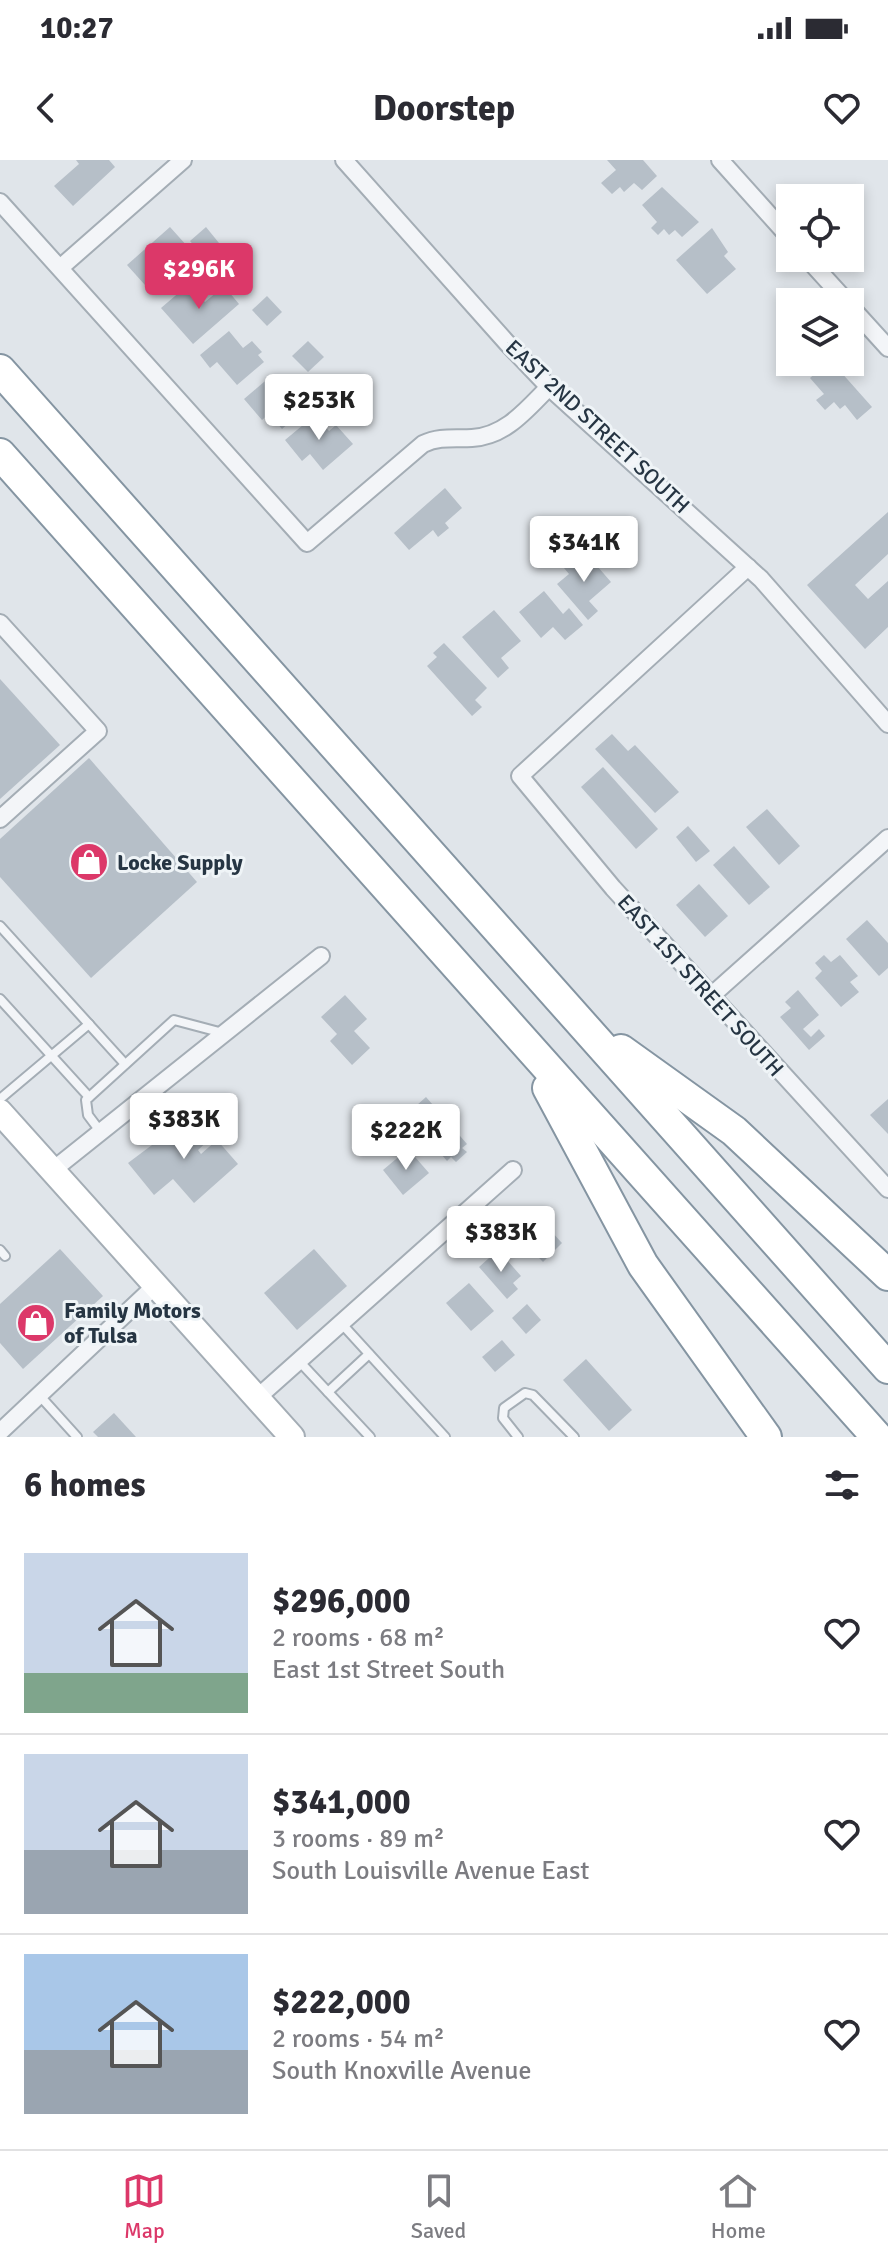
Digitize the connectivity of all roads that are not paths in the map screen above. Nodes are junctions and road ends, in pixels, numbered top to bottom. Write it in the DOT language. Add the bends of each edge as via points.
graph roads {
  1 [pos="183,160"];
  2 [pos="344,160"];
  3 [pos="720,160"];
  4 [pos="0,202"];
  5 [pos="776,222"];
  6 [pos="60,268"];
  7 [pos="819,272"];
  8 [pos="834,288"];
  9 [pos="864,322"];
  10 [pos="888,348"];
  11 [pos="0,370"];
  12 [pos="549,387"];
  13 [pos="0,454"];
  14 [pos="748,567"];
  15 [pos="0,623"];
  16 [pos="888,724"];
  17 [pos="0,819"];
  18 [pos="888,838"];
  19 [pos="0,926"];
  20 [pos="321,956"];
  21 [pos="711,996"];
  22 [pos="0,999"];
  23 [pos="576,1018"];
  24 [pos="89,1024"];
  25 [pos="223,1033"];
  26 [pos="525,1044"];
  27 [pos="51,1056"];
  28 [pos="125,1064"];
  29 [pos="89,1097"];
  30 [pos="0,1099"];
  31 [pos="0,1112"];
  32 [pos="100,1131"];
  33 [pos="53,1170"];
  34 [pos="513,1170"];
  35 [pos="888,1189"];
  36 [pos="888,1275"];
  37 [pos="156,1285"];
  38 [pos="341,1323"];
  39 [pos="369,1354"];
  40 [pos="299,1361"];
  41 [pos="888,1368"];
  42 [pos="328,1392"];
  43 [pos="40,1396"];
  44 [pos="257,1398"];
  45 [pos="0,1432"];
  46 [pos="77,1437"];
  47 [pos="292,1437"];
  48 [pos="370,1437"];
  49 [pos="445,1437"];
  50 [pos="518,1437"];
  51 [pos="574,1437"];
  52 [pos="766,1437"];
  53 [pos="877,1437"];
  1 -- 6 [label="street"];
  2 -- 12 [label="street, EAST 2ND STREET SOUTH"];
  3 -- 5 [label="street"];
  4 -- 6 [label="street"];
  6 -- 12 [label="street" via="307,543 423,444 500,431"];
  7 -- 8 [label="street"];
  9 -- 10 [label="street"];
  11 -- 23 [label="highway"];
  12 -- 14 [label="street, EAST 2ND STREET SOUTH"];
  13 -- 26 [label="highway"];
  14 -- 16 [label="street, EAST 2ND STREET SOUTH"];
  14 -- 21 [label="street, EAST 1ST STREET SOUTH" via="520,776"];
  15 -- 17 [label="street" via="98,731"];
  18 -- 21 [label="street"];
  19 -- 24 [label="lane"];
  20 -- 25 [label="street"];
  21 -- 35 [label="street, EAST 1ST STREET SOUTH"];
  22 -- 27 [label="lane"];
  23 -- 36 [label="highway" via="734,1131"];
  23 -- 41 [label="highway"];
  24 -- 27 [label="lane"];
  24 -- 28 [label="lane"];
  25 -- 28 [label="lane" via="174,1020"];
  25 -- 32 [label="street"];
  26 -- 52 [label="highway" via="643,1265"];
  26 -- 53 [label="highway"];
  27 -- 29 [label="lane"];
  27 -- 30 [label="lane"];
  28 -- 29 [label="lane"];
  29 -- 32 [label="lane" via="88,1115"];
  31 -- 33 [label="main road"];
  32 -- 33 [label="street"];
  33 -- 37 [label="main road"];
  34 -- 38 [label="street"];
  37 -- 43 [label="street"];
  37 -- 44 [label="main road"];
  38 -- 39 [label="lane"];
  38 -- 40 [label="street"];
  39 -- 42 [label="lane"];
  39 -- 49 [label="lane"];
  40 -- 42 [label="lane"];
  40 -- 44 [label="street"];
  42 -- 48 [label="lane"];
  43 -- 45 [label="street"];
  43 -- 46 [label="lane"];
  44 -- 47 [label="main road"];
  50 -- 51 [label="lane" via="503,1418 504,1408 525,1393"];
}
